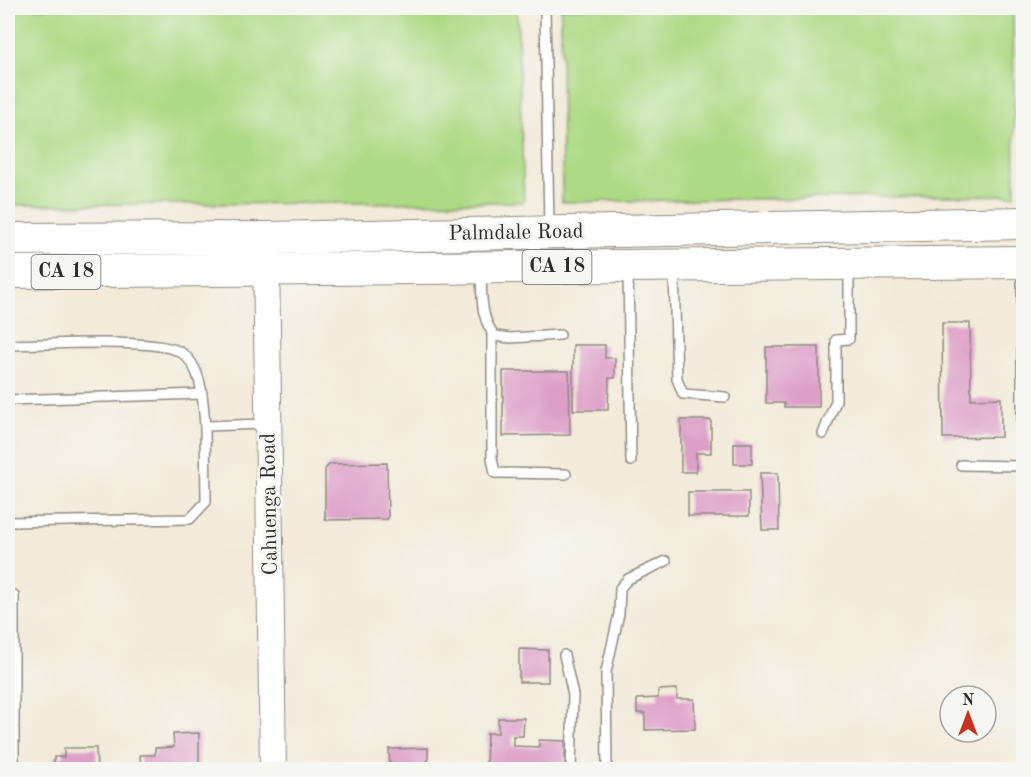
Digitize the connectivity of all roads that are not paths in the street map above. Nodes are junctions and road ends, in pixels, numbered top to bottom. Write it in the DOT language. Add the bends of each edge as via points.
graph roads {
  1 [pos="546,8"];
  2 [pos="1023,223"];
  3 [pos="549,232"];
  4 [pos="265,238"];
  5 [pos="8,240"];
  6 [pos="1023,262"];
  7 [pos="849,264"];
  8 [pos="674,266"];
  9 [pos="628,267"];
  10 [pos="481,268"];
  11 [pos="8,272"];
  12 [pos="266,272"];
  13 [pos="492,333"];
  14 [pos="1022,334"];
  15 [pos="560,335"];
  16 [pos="8,345"];
  17 [pos="202,394"];
  18 [pos="725,397"];
  19 [pos="8,400"];
  20 [pos="268,424"];
  21 [pos="205,426"];
  22 [pos="823,434"];
  23 [pos="631,461"];
  24 [pos="961,465"];
  25 [pos="566,474"];
  26 [pos="8,522"];
  27 [pos="666,561"];
  28 [pos="14,595"];
  29 [pos="564,655"];
  30 [pos="14,770"];
  31 [pos="273,770"];
  32 [pos="571,770"];
  33 [pos="607,770"];
  1 -- 3 [label="lane"];
  2 -- 3 [label="highway, Palmdale Road / CA 18"];
  3 -- 4 [label="highway, Palmdale Road / CA 18"];
  4 -- 5 [label="highway, Palmdale Road / CA 18"];
  4 -- 12 [label="street, Cahuenga Road"];
  6 -- 7 [label="highway, Palmdale Road / CA 18"];
  6 -- 14 [label="lane"];
  7 -- 8 [label="highway, Palmdale Road / CA 18"];
  7 -- 22 [label="lane" via="849,339 836,340 836,401"];
  8 -- 9 [label="highway, Palmdale Road / CA 18"];
  8 -- 18 [label="lane" via="677,379 683,394"];
  9 -- 10 [label="highway, Palmdale Road / CA 18"];
  9 -- 23 [label="lane"];
  10 -- 12 [label="highway, Palmdale Road / CA 18"];
  10 -- 13 [label="lane" via="482,303"];
  11 -- 12 [label="highway, Palmdale Road / CA 18"];
  12 -- 20 [label="street, Cahuenga Road"];
  13 -- 15 [label="lane" via="511,338"];
  13 -- 25 [label="lane" via="495,473"];
  14 -- 24 [label="lane" via="1021,464"];
  16 -- 17 [label="lane" via="145,344 181,352 194,368"];
  17 -- 19 [label="lane"];
  17 -- 21 [label="lane"];
  20 -- 21 [label="lane"];
  20 -- 31 [label="street, Cahuenga Road"];
  21 -- 26 [label="lane" via="206,502 190,519"];
  27 -- 33 [label="lane" via="628,579 620,588 619,614 606,672"];
  28 -- 30 [label="lane"];
  29 -- 32 [label="lane" via="573,695"];
}
